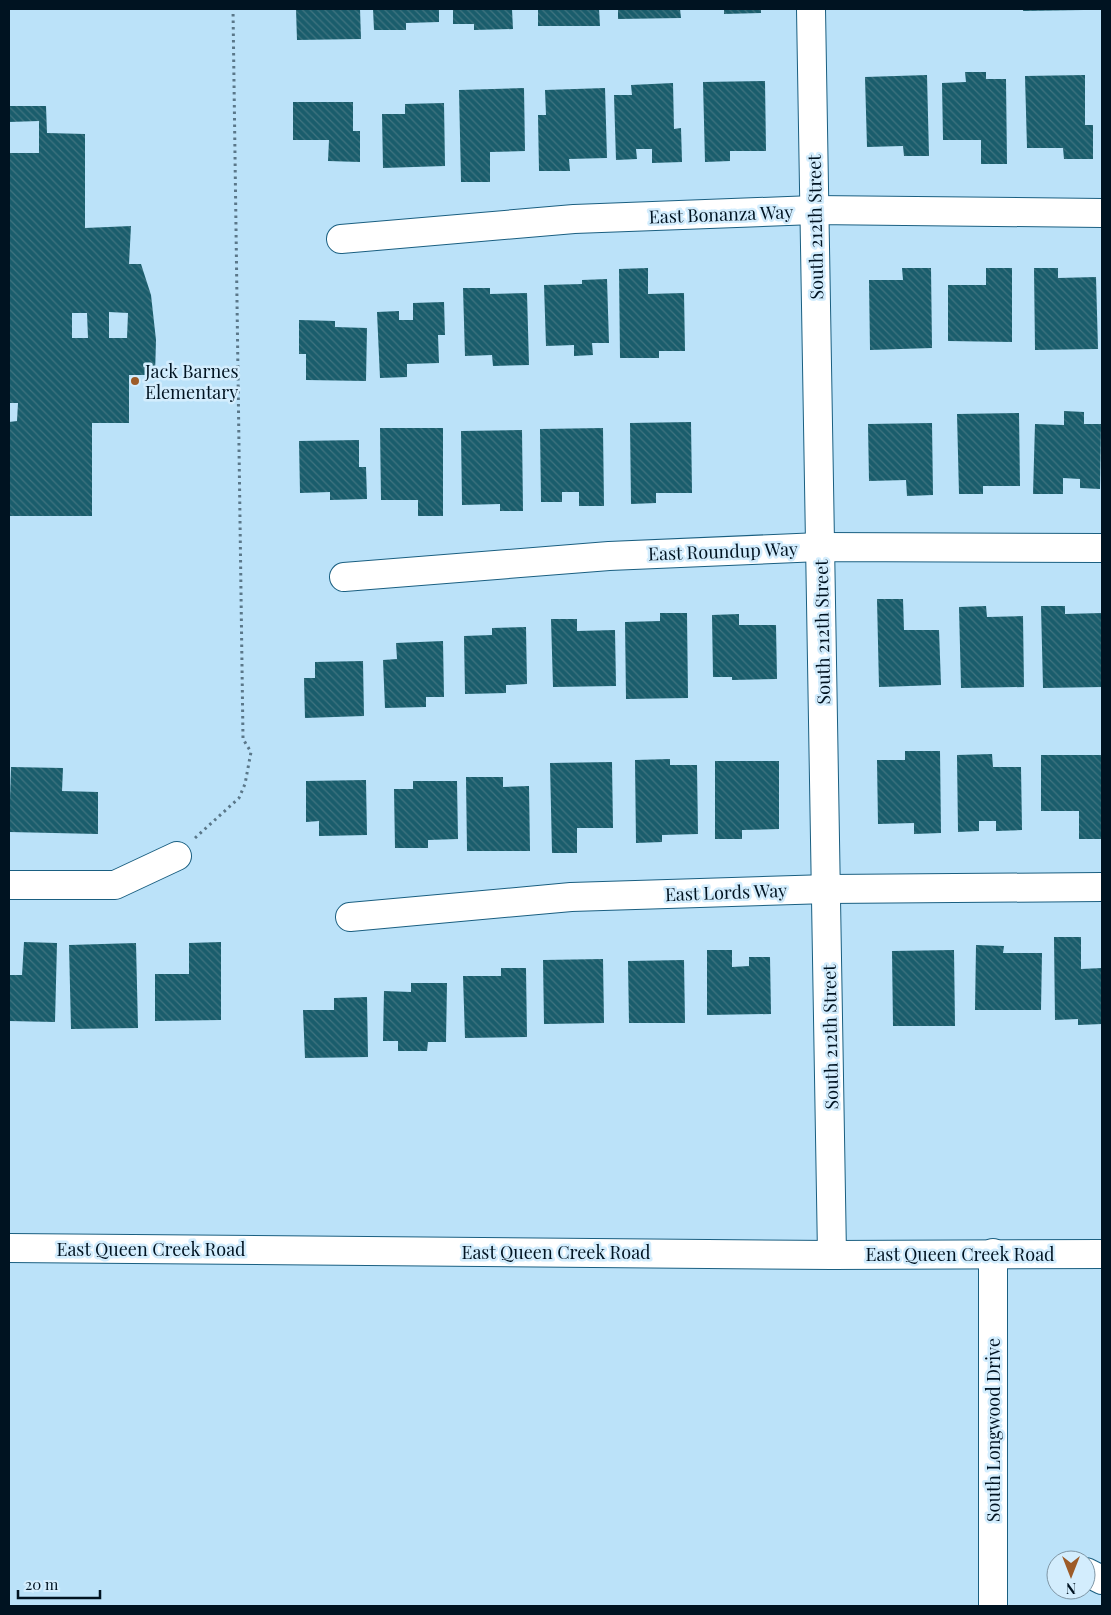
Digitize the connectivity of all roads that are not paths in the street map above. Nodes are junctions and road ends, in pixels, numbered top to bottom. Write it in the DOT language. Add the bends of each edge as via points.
graph roads {
  1 [pos="811,9"];
  2 [pos="814,210"];
  3 [pos="1102,213"];
  4 [pos="340,238"];
  5 [pos="820,547"];
  6 [pos="1102,548"];
  7 [pos="344,577"];
  8 [pos="177,856"];
  9 [pos="9,885"];
  10 [pos="1102,887"];
  11 [pos="828,889"];
  12 [pos="350,917"];
  13 [pos="9,1248"];
  14 [pos="993,1253"];
  15 [pos="1102,1254"];
  16 [pos="832,1255"];
  17 [pos="993,1606"];
  1 -- 2 [label="street, South 212th Street"];
  2 -- 3 [label="street, East Bonanza Way"];
  2 -- 4 [label="street, East Bonanza Way" via="574,219"];
  2 -- 5 [label="street, South 212th Street"];
  5 -- 6 [label="street, East Roundup Way"];
  5 -- 7 [label="street, East Roundup Way" via="609,556"];
  5 -- 11 [label="street, South 212th Street"];
  8 -- 9 [label="street" via="115,886"];
  10 -- 11 [label="street, East Lords Way"];
  11 -- 12 [label="street, East Lords Way" via="571,897"];
  11 -- 16 [label="street, South 212th Street"];
  13 -- 16 [label="street, East Queen Creek Road"];
  14 -- 15 [label="street, East Queen Creek Road"];
  14 -- 16 [label="street, East Queen Creek Road"];
  14 -- 17 [label="street, South Longwood Drive"];
}
